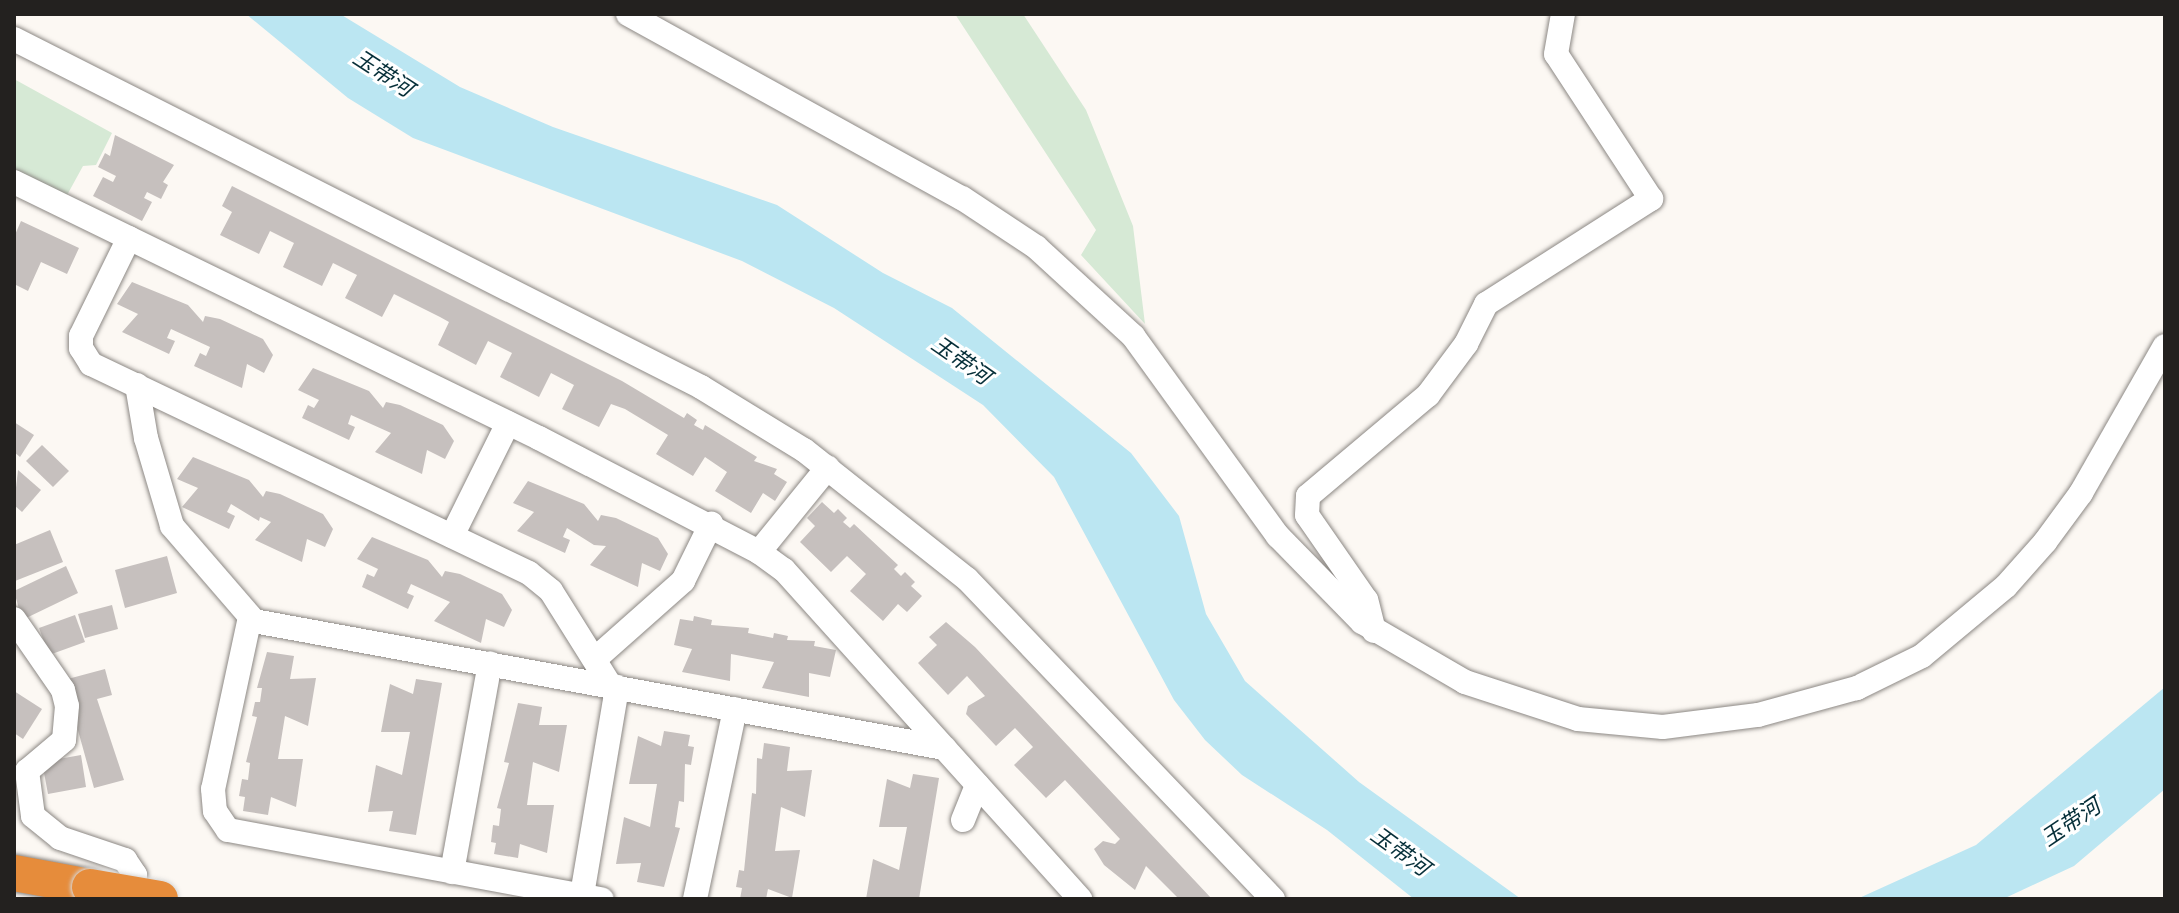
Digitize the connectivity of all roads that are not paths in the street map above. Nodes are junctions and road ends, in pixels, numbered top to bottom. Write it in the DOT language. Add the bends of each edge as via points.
graph roads {
  1 [pos="628,14"];
  2 [pos="1563,14"];
  3 [pos="14,39"];
  4 [pos="14,182"];
  5 [pos="129,238"];
  6 [pos="2165,346"];
  7 [pos="137,385"];
  8 [pos="508,423"];
  9 [pos="828,467"];
  10 [pos="711,524"];
  11 [pos="452,536"];
  12 [pos="759,552"];
  13 [pos="250,617"];
  14 [pos="14,619"];
  15 [pos="1374,631"];
  16 [pos="595,659"];
  17 [pos="490,663"];
  18 [pos="614,686"];
  19 [pos="735,709"];
  20 [pos="944,748"];
  21 [pos="24,756"];
  22 [pos="977,785"];
  23 [pos="963,820"];
  24 [pos="452,872"];
  25 [pos="14,873"];
  26 [pos="592,897"];
  27 [pos="130,899"];
  28 [pos="160,899"];
  29 [pos="695,899"];
  30 [pos="1080,899"];
  31 [pos="1273,899"];
  1 -- 15 [label="street" via="962,198 1070,274 1160,368 1287,547"];
  2 -- 15 [label="street" via="1556,54 1651,199 1486,304 1466,344 1428,395 1308,496 1307,515 1366,600"];
  3 -- 9 [label="street" via="701,387"];
  4 -- 5 [label="street"];
  5 -- 7 [label="street" via="81,336 81,348 91,364"];
  5 -- 8 [label="street"];
  6 -- 15 [label="street" via="2081,493 2006,586 1922,656 1840,695 1711,723 1618,725 1559,715 1495,695"];
  7 -- 11 [label="street"];
  7 -- 13 [label="street" via="146,438 172,526"];
  8 -- 10 [label="street"];
  8 -- 11 [label="street"];
  9 -- 12 [label="street"];
  9 -- 31 [label="street" via="967,579"];
  10 -- 12 [label="street"];
  10 -- 16 [label="street" via="683,581"];
  11 -- 16 [label="street" via="539,579"];
  12 -- 20 [label="street" via="784,570"];
  13 -- 17 [label="street"];
  13 -- 24 [label="street" via="213,789 220,821 238,834"];
  14 -- 21 [label="street" via="63,690 67,706 64,740"];
  16 -- 18 [label="street"];
  17 -- 18 [label="street"];
  17 -- 24 [label="street"];
  18 -- 19 [label="street"];
  18 -- 26 [label="street"];
  19 -- 20 [label="street"];
  19 -- 29 [label="street"];
  20 -- 22 [label="street"];
  21 -- 27 [label="street" via="36,821 60,838 125,860 135,875"];
  22 -- 23 [label="street"];
  22 -- 30 [label="street"];
  24 -- 26 [label="street"];
  25 -- 28 [label="highway, bridge"];
}
